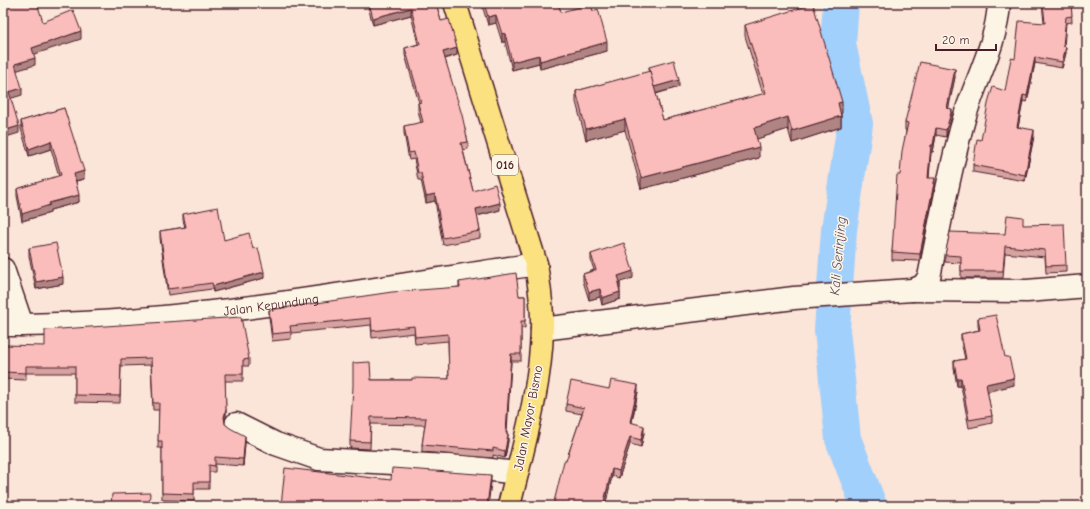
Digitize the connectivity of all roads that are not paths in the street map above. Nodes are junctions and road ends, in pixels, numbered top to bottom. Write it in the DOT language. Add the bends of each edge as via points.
graph roads {
  1 [pos="455,3"];
  2 [pos="999,3"];
  3 [pos="536,264"];
  4 [pos="3,269"];
  5 [pos="1087,286"];
  6 [pos="912,290"];
  7 [pos="13,325"];
  8 [pos="542,329"];
  9 [pos="236,424"];
  10 [pos="517,473"];
  11 [pos="509,506"];
  1 -- 3 [label="main road, 016"];
  2 -- 6 [label="street" via="998,17 964,118 952,164 929,277 923,286"];
  3 -- 7 [label="street, Jalan Kepundung" via="147,319"];
  3 -- 8 [label="main road, 016" via="542,304"];
  4 -- 7 [label="street"];
  5 -- 6 [label="street" via="1027,291"];
  6 -- 8 [label="street" via="794,298"];
  8 -- 10 [label="main road, Jalan Mayor Bismo / 016" via="536,382"];
  9 -- 10 [label="street" via="276,444 319,459"];
  10 -- 11 [label="main road, Jalan Mayor Bismo / 016"];
}
